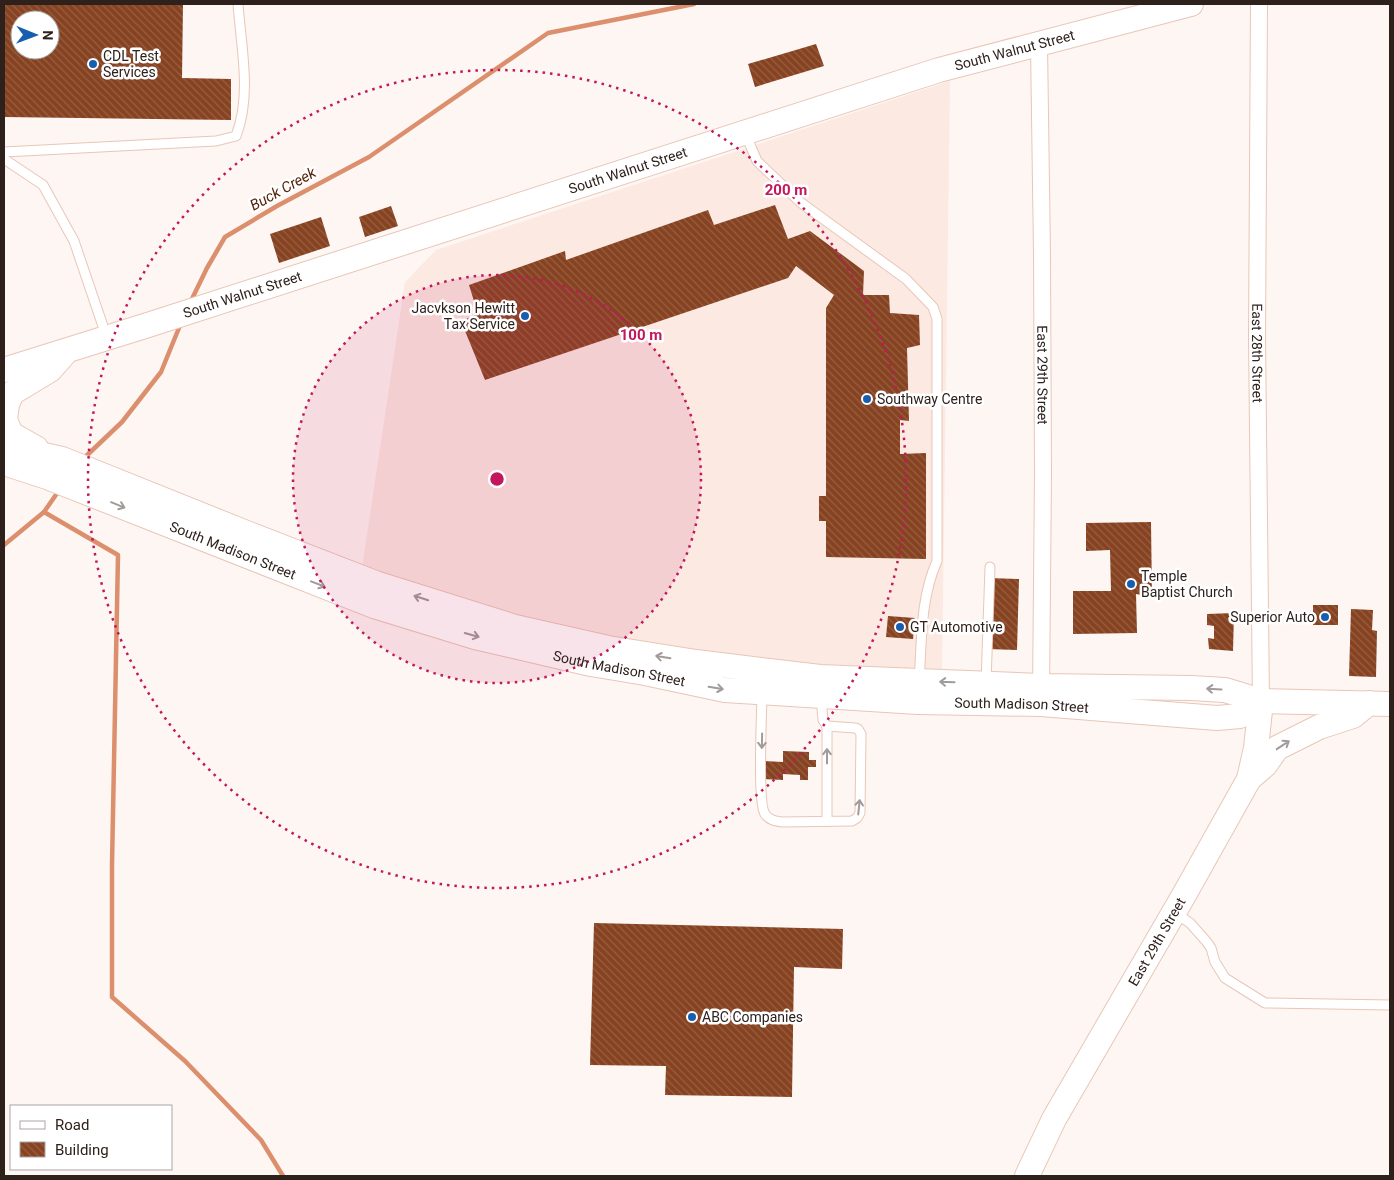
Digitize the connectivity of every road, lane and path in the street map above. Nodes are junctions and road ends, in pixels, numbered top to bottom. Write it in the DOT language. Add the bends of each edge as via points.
graph roads {
  1 [pos="238,4"];
  2 [pos="1191,4"];
  3 [pos="1259,4"];
  4 [pos="1039,45"];
  5 [pos="745,133"];
  6 [pos="4,152"];
  7 [pos="4,159"];
  8 [pos="107,338"];
  9 [pos="68,350"];
  10 [pos="4,370"];
  11 [pos="4,382"];
  12 [pos="4,446"];
  13 [pos="4,463"];
  14 [pos="69,471"];
  15 [pos="990,567"];
  16 [pos="763,681"];
  17 [pos="918,691"];
  18 [pos="986,693"];
  19 [pos="1041,695"];
  20 [pos="821,696"];
  21 [pos="1261,701"];
  22 [pos="1380,704"];
  23 [pos="827,726"];
  24 [pos="1249,779"];
  25 [pos="827,821"];
  26 [pos="1174,912"];
  27 [pos="1390,1005"];
  28 [pos="1027,1176"];
  1 -- 6 [label="lane" via="245,90 242,121 236,136 216,141"];
  2 -- 4 [label="main road, South Walnut Street"];
  3 -- 21 [label="street, East 28th Street" via="1257,337"];
  4 -- 5 [label="main road, South Walnut Street" via="939,70"];
  4 -- 19 [label="street, East 29th Street" via="1043,474"];
  5 -- 8 [label="main road, South Walnut Street"];
  5 -- 17 [label="lane" via="757,161 800,202 906,279 933,307 937,319 937,561 923,610"];
  7 -- 8 [label="lane" via="43,185 74,241"];
  8 -- 9 [label="main road, South Walnut Street"];
  9 -- 10 [label="main road, South Walnut Street"];
  9 -- 11 [label="main road, South Walnut Street"];
  9 -- 14 [label="main road" via="50,370 12,393 5,420 11,434"];
  12 -- 14 [label="main road, South Madison Street"];
  13 -- 14 [label="main road, South Madison Street"];
  14 -- 16 [label="main road, South Madison Street" via="352,575 506,624 608,648 696,662"];
  15 -- 18 [label="lane"];
  16 -- 17 [label="main road, South Madison Street" via="820,676"];
  16 -- 20 [label="main road, South Madison Street"];
  16 -- 25 [label="lane, one-way" via="761,776 764,813 772,820 782,822"];
  17 -- 18 [label="main road, South Madison Street"];
  17 -- 20 [label="main road, South Madison Street"];
  18 -- 19 [label="main road, South Madison Street"];
  19 -- 21 [label="main road, South Madison Street" via="1225,690"];
  20 -- 23 [label="lane" via="823,720"];
  21 -- 22 [label="main road, South Madison Street"];
  21 -- 24 [label="main road, East 29th Street"];
  24 -- 22 [label="main road, one-way" via="1277,748 1318,727"];
  25 -- 23 [label="lane, one-way"];
  25 -- 23 [label="lane, one-way" via="852,821 860,813 861,734 855,728"];
  24 -- 26 [label="main road, East 29th Street"];
  26 -- 27 [label="lane" via="1190,922 1206,941 1224,978 1265,1002"];
  26 -- 28 [label="main road, East 29th Street" via="1054,1119"];
}
